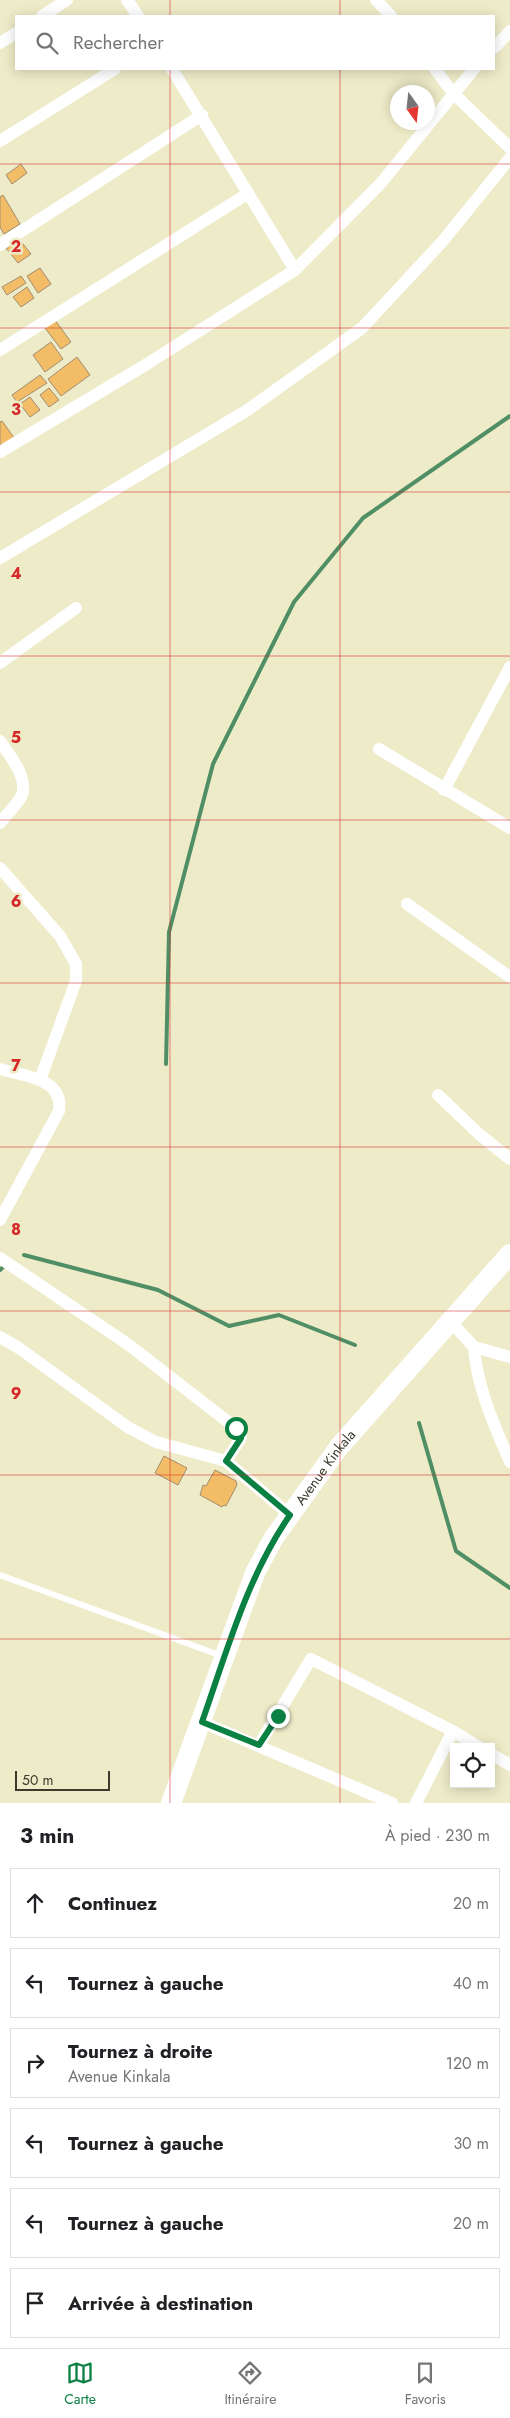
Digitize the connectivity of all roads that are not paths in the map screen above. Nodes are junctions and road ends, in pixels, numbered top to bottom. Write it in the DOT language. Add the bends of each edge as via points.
graph roads {
  1 [pos="67,0"];
  2 [pos="127,0"];
  3 [pos="376,0"];
  4 [pos="44,15"];
  5 [pos="137,15"];
  6 [pos="390,15"];
  7 [pos="510,31"];
  8 [pos="15,34"];
  9 [pos="0,43"];
  10 [pos="495,47"];
  11 [pos="113,70"];
  12 [pos="173,70"];
  13 [pos="436,70"];
  14 [pos="473,70"];
  15 [pos="453,92"];
  16 [pos="202,115"];
  17 [pos="0,141"];
  18 [pos="510,148"];
  19 [pos="510,158"];
  20 [pos="247,194"];
  21 [pos="0,245"];
  22 [pos="296,270"];
  23 [pos="0,350"];
  24 [pos="0,452"];
  25 [pos="0,558"];
  26 [pos="76,608"];
  27 [pos="0,663"];
  28 [pos="510,667"];
  29 [pos="0,741"];
  30 [pos="379,749"];
  31 [pos="444,790"];
  32 [pos="0,823"];
  33 [pos="510,828"];
  34 [pos="0,868"];
  35 [pos="407,904"];
  36 [pos="510,977"];
  37 [pos="0,1069"];
  38 [pos="40,1080"];
  39 [pos="438,1095"];
  40 [pos="510,1160"];
  41 [pos="0,1220"];
  42 [pos="510,1254"];
  43 [pos="0,1258"];
  44 [pos="451,1322"];
  45 [pos="0,1337"];
  46 [pos="474,1347"];
  47 [pos="510,1357"];
  48 [pos="226,1461"];
  49 [pos="510,1462"];
  50 [pos="290,1515"];
  51 [pos="0,1575"];
  52 [pos="225,1657"];
  53 [pos="202,1722"];
  54 [pos="453,1731"];
  55 [pos="472,1743"];
  56 [pos="259,1745"];
  57 [pos="495,1756"];
  58 [pos="510,1765"];
  59 [pos="171,1803"];
  60 [pos="392,1803"];
  61 [pos="416,1803"];
  1 -- 4 [label="street"];
  2 -- 5 [label="street"];
  3 -- 6 [label="street"];
  7 -- 10 [label="street"];
  8 -- 9 [label="street"];
  11 -- 17 [label="street"];
  12 -- 16 [label="street"];
  13 -- 15 [label="street"];
  14 -- 15 [label="street"];
  15 -- 18 [label="street"];
  15 -- 22 [label="street" via="380,183"];
  16 -- 20 [label="street"];
  16 -- 21 [label="street"];
  19 -- 25 [label="street" via="442,242 362,328 246,411"];
  20 -- 22 [label="street"];
  20 -- 23 [label="street"];
  22 -- 24 [label="street"];
  26 -- 27 [label="street"];
  28 -- 31 [label="street"];
  29 -- 32 [label="street" via="20,771 22,781 22,795"];
  30 -- 31 [label="street"];
  31 -- 33 [label="street"];
  34 -- 38 [label="street" via="60,936 76,964 76,981"];
  35 -- 36 [label="street"];
  37 -- 38 [label="street"];
  38 -- 41 [label="street" via="57,1092 59,1111"];
  39 -- 40 [label="street"];
  42 -- 44 [label="main road, Avenue Kinkala"];
  43 -- 48 [label="street" via="129,1346 236,1428 241,1438"];
  44 -- 46 [label="street"];
  44 -- 50 [label="main road, Avenue Kinkala" via="339,1447"];
  45 -- 48 [label="street" via="129,1428 156,1442"];
  46 -- 47 [label="street"];
  46 -- 49 [label="street" via="475,1368 484,1400"];
  48 -- 50 [label="street"];
  50 -- 52 [label="main road, Avenue Kinkala" via="273,1539 256,1573"];
  51 -- 52 [label="lane"];
  52 -- 53 [label="main road, Avenue Kinkala"];
  53 -- 56 [label="street"];
  53 -- 59 [label="main road, Avenue Kinkala"];
  54 -- 55 [label="street"];
  54 -- 56 [label="street" via="311,1659"];
  54 -- 61 [label="street"];
  56 -- 60 [label="street"];
  57 -- 58 [label="street"];
}
